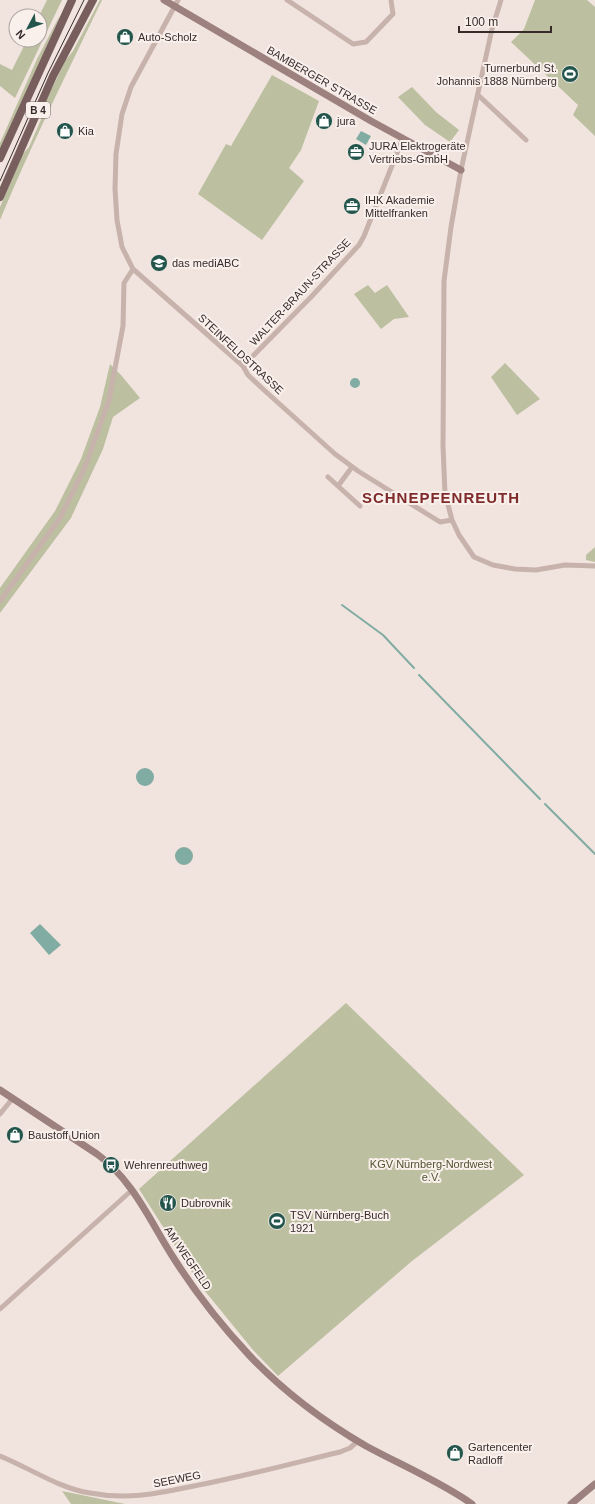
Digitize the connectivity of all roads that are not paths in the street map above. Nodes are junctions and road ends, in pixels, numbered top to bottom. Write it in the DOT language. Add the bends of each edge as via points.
graph roads {
  1 [pos="72,0"];
  2 [pos="93,0"];
  3 [pos="164,0"];
  4 [pos="287,0"];
  5 [pos="391,0"];
  6 [pos="501,0"];
  7 [pos="174,2"];
  8 [pos="478,95"];
  9 [pos="402,138"];
  10 [pos="526,140"];
  11 [pos="0,158"];
  12 [pos="461,170"];
  13 [pos="0,197"];
  14 [pos="133,269"];
  15 [pos="243,366"];
  16 [pos="352,467"];
  17 [pos="328,477"];
  18 [pos="338,486"];
  19 [pos="360,506"];
  20 [pos="452,520"];
  21 [pos="595,566"];
  22 [pos="0,601"];
  23 [pos="0,1090"];
  24 [pos="13,1098"];
  25 [pos="0,1114"];
  26 [pos="132,1190"];
  27 [pos="0,1309"];
  28 [pos="358,1441"];
  29 [pos="0,1456"];
  30 [pos="595,1484"];
  31 [pos="472,1504"];
  32 [pos="571,1504"];
  1 -- 11 [label="main road, B 4"];
  2 -- 13 [label="main road, B 4" via="54,76"];
  3 -- 7 [label="street, BAMBERGER STRASSE"];
  4 -- 5 [label="street" via="353,44 366,42 393,14"];
  6 -- 8 [label="street"];
  7 -- 9 [label="street, BAMBERGER STRASSE" via="214,30"];
  7 -- 14 [label="street, STEINFELDSTRASSE" via="131,87 121,120 116,154 117,220 123,250"];
  8 -- 10 [label="street"];
  8 -- 12 [label="street"];
  9 -- 12 [label="street, BAMBERGER STRASSE"];
  9 -- 15 [label="street, WALTER-BRAUN-STRASSE" via="359,245"];
  12 -- 20 [label="street" via="444,281 444,478"];
  14 -- 15 [label="street, STEINFELDSTRASSE"];
  14 -- 22 [label="street" via="124,284 123,326 109,400 84,467 60,518"];
  15 -- 16 [label="street, STEINFELDSTRASSE" via="248,375 320,442"];
  16 -- 18 [label="street"];
  16 -- 20 [label="street, STEINFELDSTRASSE" via="440,522"];
  17 -- 18 [label="street"];
  18 -- 19 [label="street"];
  20 -- 21 [label="street" via="474,557 493,565 515,570 536,570 565,565"];
  23 -- 24 [label="street, AM WEGFELD"];
  24 -- 25 [label="street"];
  24 -- 26 [label="street, AM WEGFELD" via="104,1159"];
  26 -- 27 [label="street"];
  26 -- 28 [label="street, AM WEGFELD" via="185,1274 217,1318 241,1345 271,1378 296,1400"];
  28 -- 29 [label="street, SEEWEG" via="345,1450 246,1475 158,1494 123,1497 88,1493 56,1482"];
  28 -- 31 [label="street, AM WEGFELD"];
  30 -- 32 [label="street"];
}
